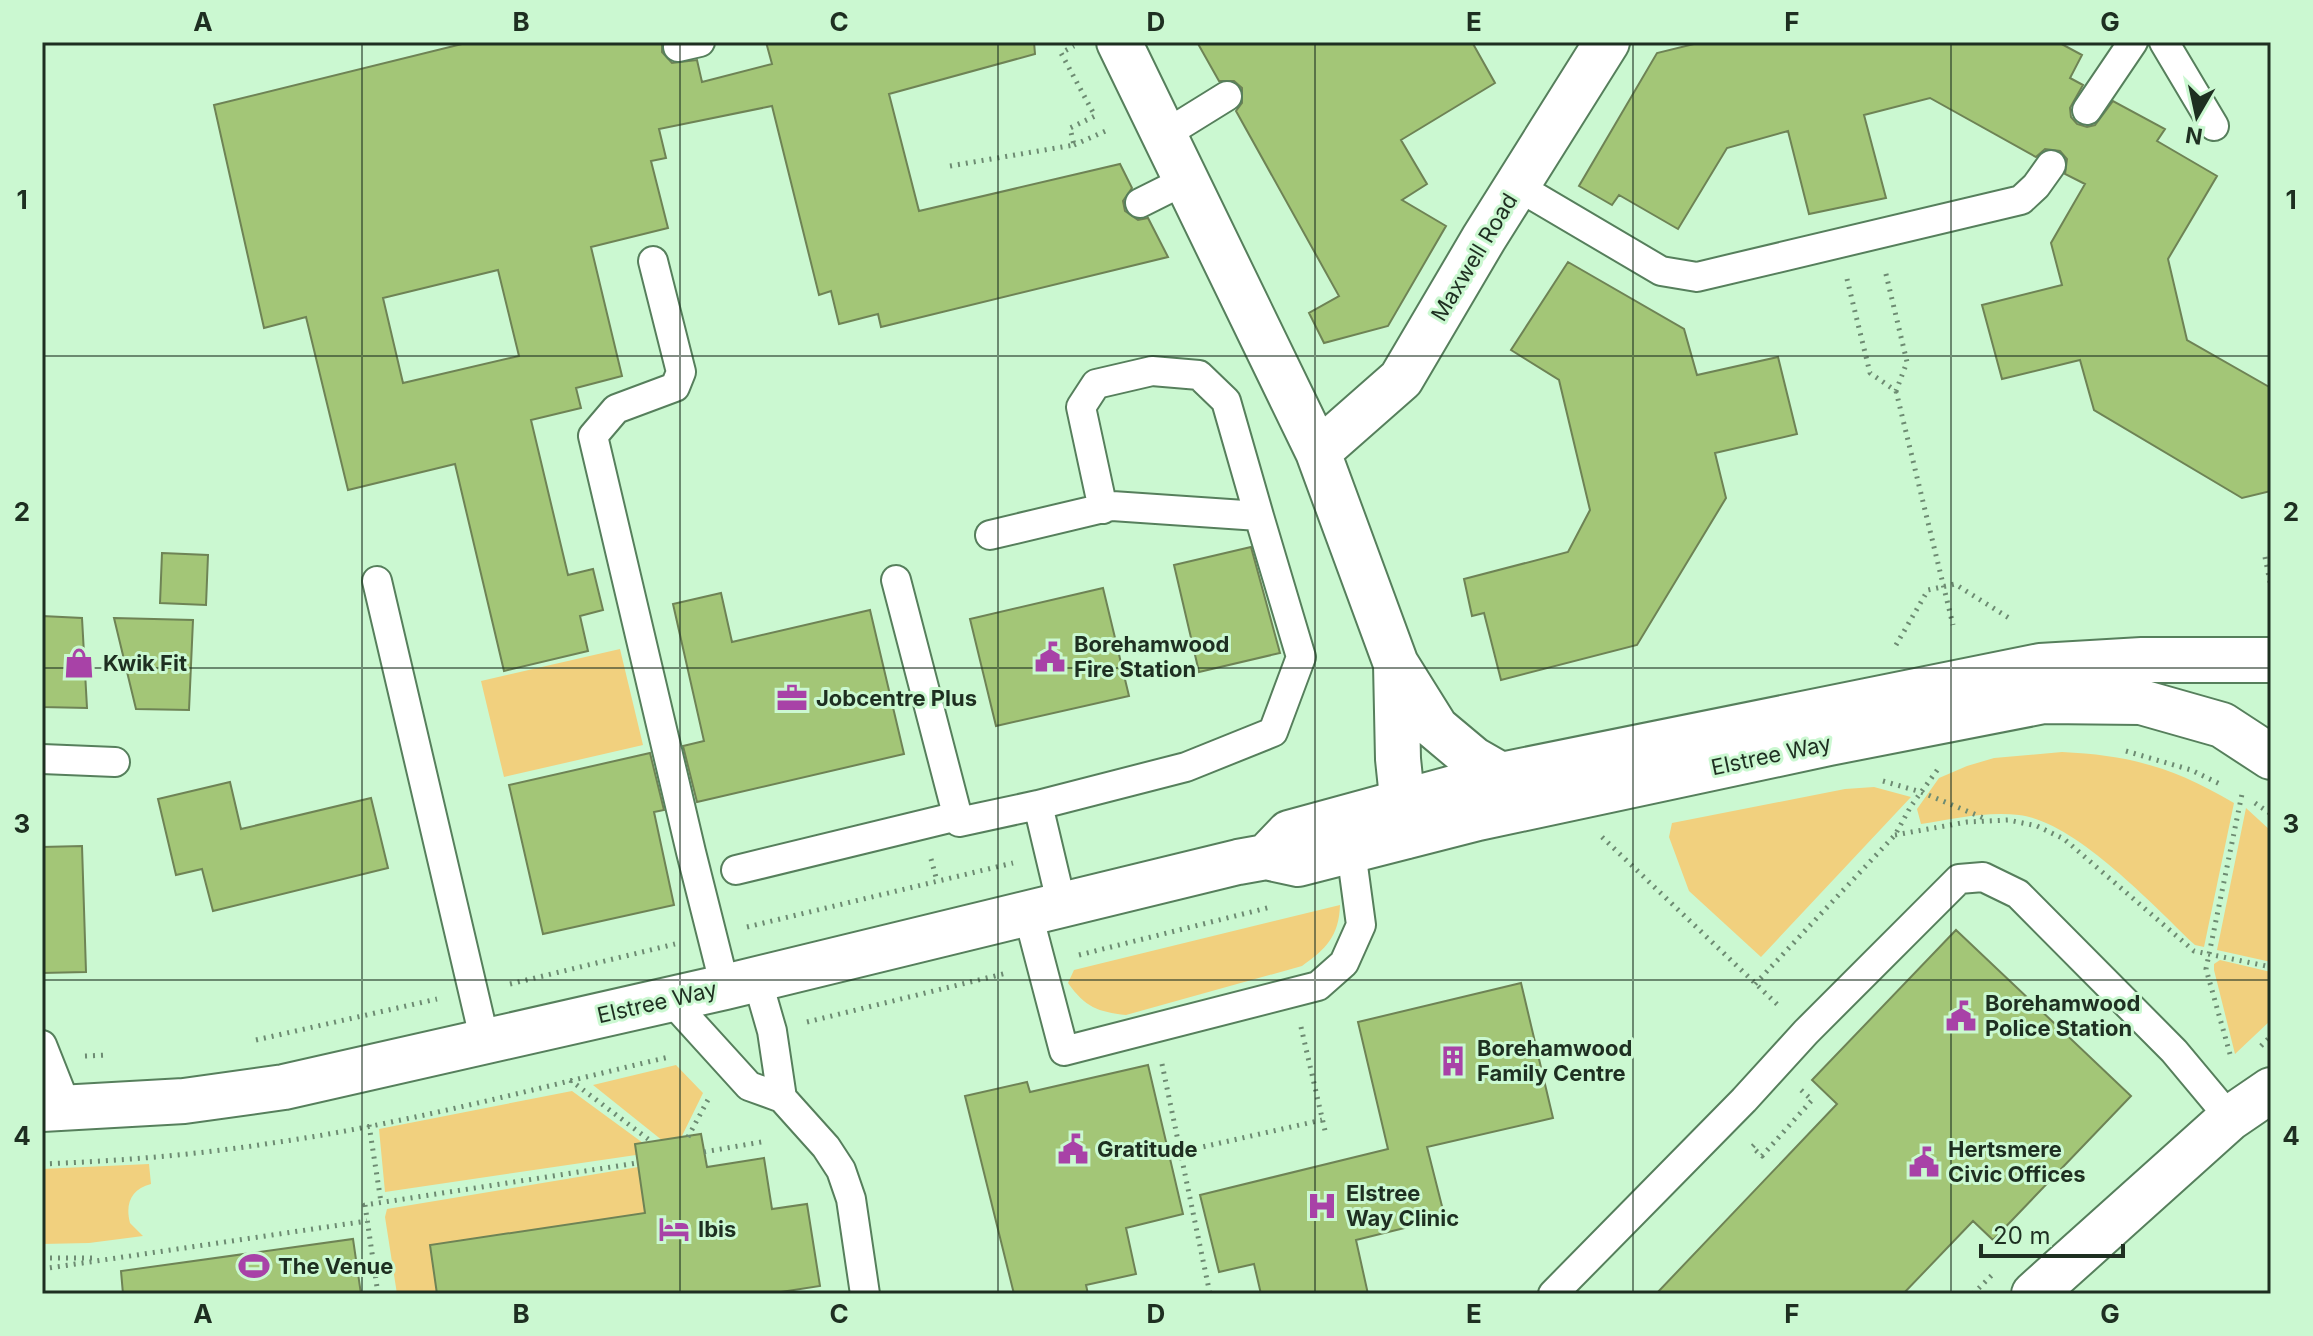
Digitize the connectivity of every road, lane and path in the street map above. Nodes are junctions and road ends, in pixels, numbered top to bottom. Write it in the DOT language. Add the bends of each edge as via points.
graph roads {
  1 [pos="1082,42"];
  2 [pos="1119,42"];
  3 [pos="1607,42"];
  4 [pos="2133,42"];
  5 [pos="2164,42"];
  6 [pos="1227,96"];
  7 [pos="2087,110"];
  8 [pos="2214,126"];
  9 [pos="1108,130"];
  10 [pos="1164,135"];
  11 [pos="1074,145"];
  12 [pos="2051,165"];
  13 [pos="950,166"];
  14 [pos="1186,180"];
  15 [pos="1517,186"];
  16 [pos="1140,203"];
  17 [pos="1876,234"];
  18 [pos="1839,243"];
  19 [pos="653,261"];
  20 [pos="1896,391"];
  21 [pos="1318,452"];
  22 [pos="1103,509"];
  23 [pos="1259,516"];
  24 [pos="990,535"];
  25 [pos="2265,557"];
  26 [pos="896,580"];
  27 [pos="377,581"];
  28 [pos="1944,587"];
  29 [pos="2271,587"];
  30 [pos="2009,618"];
  31 [pos="1953,625"];
  32 [pos="1896,645"];
  33 [pos="2271,660"];
  34 [pos="1396,664"];
  35 [pos="2271,757"];
  36 [pos="42,759"];
  37 [pos="1945,759"];
  38 [pos="115,762"];
  39 [pos="1501,775"];
  40 [pos="1870,777"];
  41 [pos="1921,792"];
  42 [pos="2242,794"];
  43 [pos="1038,805"];
  44 [pos="958,816"];
  45 [pos="1404,818"];
  46 [pos="1990,821"];
  47 [pos="1596,831"];
  48 [pos="1349,832"];
  49 [pos="1895,835"];
  50 [pos="1050,855"];
  51 [pos="736,870"];
  52 [pos="1045,910"];
  53 [pos="711,936"];
  54 [pos="2209,954"];
  55 [pos="2271,967"];
  56 [pos="741,983"];
  57 [pos="1755,984"];
  58 [pos="473,992"];
  59 [pos="1293,993"];
  60 [pos="669,998"];
  61 [pos="1154,1028"];
  62 [pos="1806,1032"];
  63 [pos="247,1042"];
  64 [pos="485,1042"];
  65 [pos="45,1051"];
  66 [pos="122,1054"];
  67 [pos="2230,1056"];
  68 [pos="570,1080"];
  69 [pos="2271,1090"];
  70 [pos="710,1095"];
  71 [pos="782,1098"];
  72 [pos="55,1108"];
  73 [pos="2230,1118"];
  74 [pos="1322,1120"];
  75 [pos="369,1125"];
  76 [pos="1326,1135"];
  77 [pos="688,1137"];
  78 [pos="767,1141"];
  79 [pos="652,1142"];
  80 [pos="704,1152"];
  81 [pos="1180,1152"];
  82 [pos="637,1163"];
  83 [pos="381,1202"];
  84 [pos="367,1221"];
  85 [pos="42,1258"];
  86 [pos="119,1258"];
  87 [pos="42,1269"];
  88 [pos="378,1294"];
  89 [pos="865,1294"];
  90 [pos="1210,1294"];
  91 [pos="1553,1294"];
  92 [pos="2034,1294"];
  1 -- 11 [label="path" via="1061,53 1095,116 1070,128"];
  2 -- 10 [label="main road"];
  3 -- 15 [label="main road, Maxwell Road"];
  4 -- 7 [label="lane"];
  5 -- 8 [label="lane"];
  6 -- 10 [label="lane"];
  9 -- 11 [label="path"];
  10 -- 14 [label="main road"];
  11 -- 13 [label="path"];
  12 -- 17 [label="lane" via="2021,200"];
  14 -- 16 [label="lane"];
  14 -- 21 [label="main road"];
  15 -- 18 [label="lane" via="1661,271 1697,277"];
  15 -- 21 [label="main road, Maxwell Road" via="1401,379"];
  17 -- 18 [label="lane"];
  17 -- 20 [label="path" via="1907,362"];
  18 -- 20 [label="path" via="1870,373"];
  19 -- 53 [label="lane" via="681,372 675,387 616,409 593,436"];
  20 -- 28 [label="path"];
  21 -- 34 [label="main road"];
  22 -- 23 [label="lane"];
  22 -- 23 [label="lane" via="1081,407 1096,384 1152,371 1199,375 1226,401"];
  22 -- 24 [label="lane"];
  23 -- 43 [label="lane" via="1301,657 1273,732 1186,767"];
  25 -- 29 [label="path"];
  26 -- 44 [label="lane"];
  27 -- 58 [label="lane"];
  28 -- 30 [label="path" via="1955,584"];
  28 -- 31 [label="path"];
  28 -- 32 [label="path" via="1928,590"];
  33 -- 39 [label="main road, Elstree Way" via="2040,666"];
  34 -- 39 [label="main road" via="1436,728"];
  34 -- 45 [label="main road"];
  35 -- 45 [label="main road, Elstree Way" via="2222,725 2141,702 2044,701"];
  36 -- 38 [label="lane"];
  37 -- 41 [label="path"];
  39 -- 45 [label="main road, Elstree Way"];
  40 -- 41 [label="path"];
  41 -- 46 [label="path"];
  41 -- 49 [label="path"];
  42 -- 54 [label="path"];
  43 -- 44 [label="lane" via="959,822"];
  43 -- 50 [label="lane"];
  44 -- 51 [label="lane"];
  45 -- 48 [label="main road, Elstree Way"];
  46 -- 49 [label="path"];
  46 -- 54 [label="path" via="2037,826 2064,839 2194,951"];
  47 -- 57 [label="path"];
  48 -- 52 [label="main road, Elstree Way" via="1298,864 1266,857"];
  48 -- 59 [label="lane" via="1361,925 1344,963 1318,986"];
  49 -- 57 [label="path"];
  50 -- 52 [label="lane"];
  50 -- 53 [label="path"];
  52 -- 56 [label="main road, Elstree Way"];
  52 -- 61 [label="lane" via="1064,1051"];
  53 -- 56 [label="lane"];
  53 -- 58 [label="path"];
  54 -- 55 [label="path"];
  54 -- 67 [label="path" via="2206,969"];
  56 -- 60 [label="main road, Elstree Way"];
  56 -- 71 [label="lane" via="772,1031"];
  57 -- 62 [label="path"];
  58 -- 63 [label="path"];
  58 -- 64 [label="lane"];
  59 -- 61 [label="lane"];
  59 -- 74 [label="path"];
  60 -- 64 [label="main road, Elstree Way"];
  60 -- 71 [label="lane" via="749,1086"];
  61 -- 81 [label="path"];
  62 -- 73 [label="lane" via="1959,879 1983,877 2018,894 2174,1051"];
  62 -- 91 [label="lane"];
  64 -- 72 [label="main road, Elstree Way" via="284,1087 184,1101"];
  65 -- 66 [label="path"];
  65 -- 72 [label="lane"];
  68 -- 79 [label="path"];
  69 -- 73 [label="main road"];
  70 -- 77 [label="path"];
  71 -- 89 [label="lane" via="841,1170 851,1199"];
  73 -- 92 [label="main road"];
  74 -- 76 [label="path"];
  74 -- 81 [label="path"];
  75 -- 83 [label="path"];
  78 -- 80 [label="path"];
  81 -- 90 [label="path"];
  82 -- 83 [label="path"];
  83 -- 84 [label="path" via="365,1205"];
  84 -- 86 [label="path"];
  84 -- 88 [label="path"];
  85 -- 86 [label="path"];
  86 -- 87 [label="path"];
}
